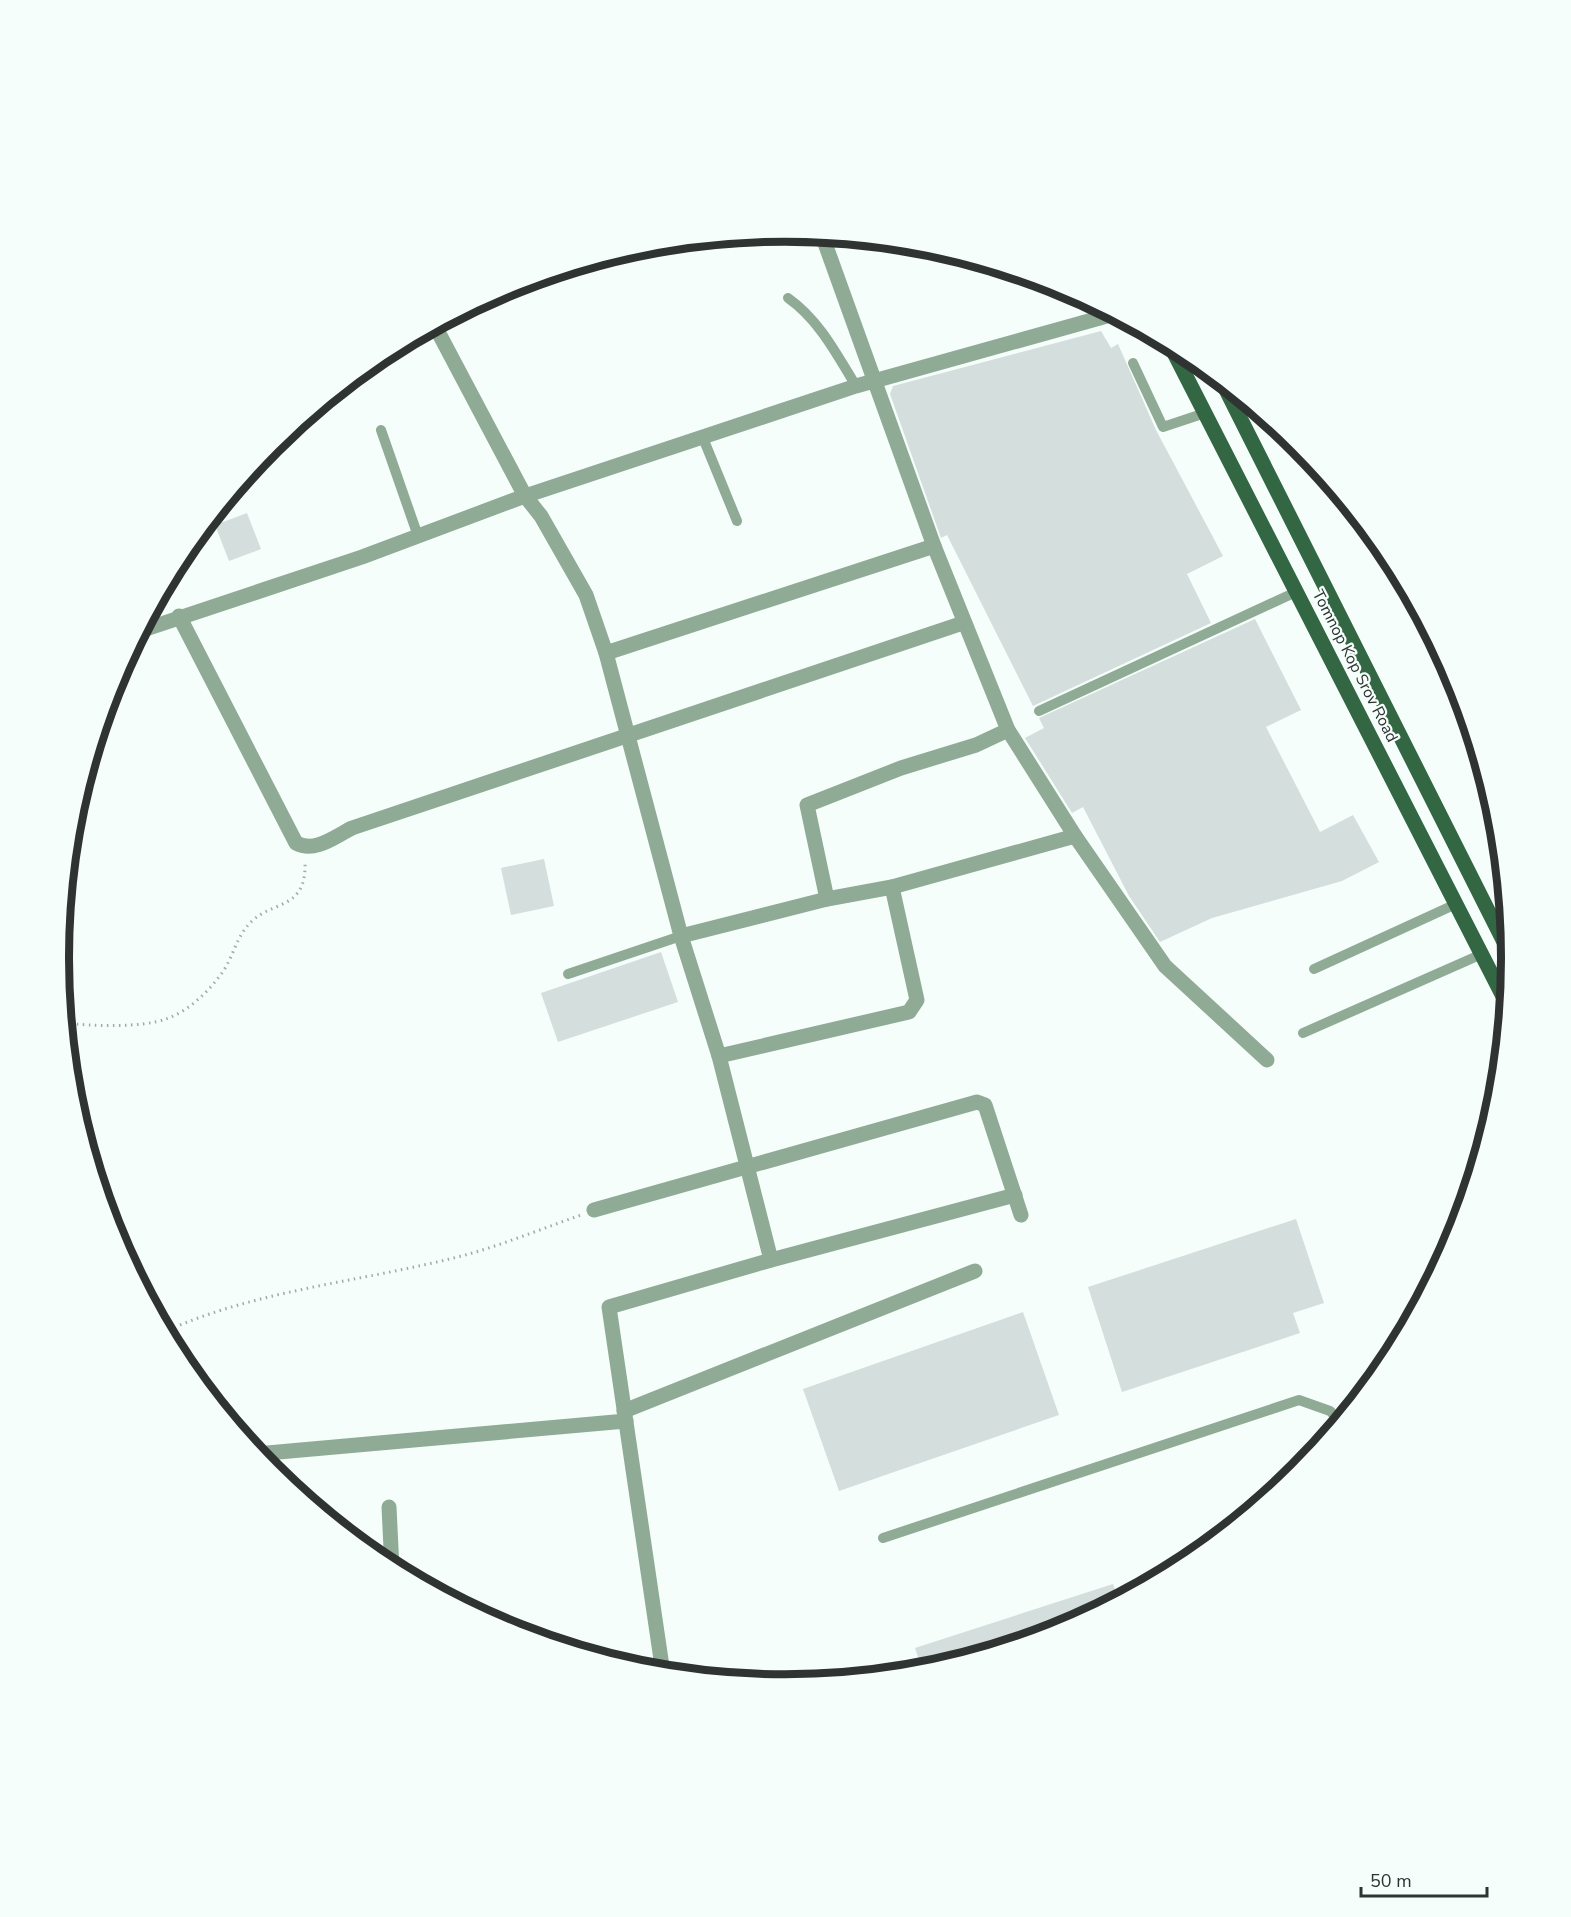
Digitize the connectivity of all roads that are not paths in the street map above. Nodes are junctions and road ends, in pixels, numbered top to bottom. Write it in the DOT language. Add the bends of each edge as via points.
graph roads {
  1 [pos="825,244"];
  2 [pos="788,298"];
  3 [pos="1104,317"];
  4 [pos="438,332"];
  5 [pos="1177,359"];
  6 [pos="1133,363"];
  7 [pos="876,380"];
  8 [pos="856,386"];
  9 [pos="1229,396"];
  10 [pos="1205,413"];
  11 [pos="381,430"];
  12 [pos="703,438"];
  13 [pos="525,496"];
  14 [pos="737,521"];
  15 [pos="418,536"];
  16 [pos="934,546"];
  17 [pos="1296,592"];
  18 [pos="179,616"];
  19 [pos="963,623"];
  20 [pos="151,627"];
  21 [pos="606,653"];
  22 [pos="1039,711"];
  23 [pos="1008,730"];
  24 [pos="626,734"];
  25 [pos="1075,836"];
  26 [pos="892,887"];
  27 [pos="827,899"];
  28 [pos="1456,904"];
  29 [pos="1500,911"];
  30 [pos="1491,916"];
  31 [pos="1501,931"];
  32 [pos="681,936"];
  33 [pos="1482,954"];
  34 [pos="1314,969"];
  35 [pos="568,974"];
  36 [pos="1501,991"];
  37 [pos="1303,1033"];
  38 [pos="718,1056"];
  39 [pos="1268,1060"];
  40 [pos="745,1168"];
  41 [pos="1015,1195"];
  42 [pos="594,1210"];
  43 [pos="1021,1215"];
  44 [pos="771,1260"];
  45 [pos="975,1271"];
  46 [pos="625,1416"];
  47 [pos="1336,1417"];
  48 [pos="268,1453"];
  49 [pos="389,1507"];
  50 [pos="883,1538"];
  51 [pos="391,1557"];
  52 [pos="662,1664"];
  1 -- 7 [label="street"];
  2 -- 8 [label="lane" via="803,309 827,338"];
  3 -- 7 [label="street"];
  4 -- 13 [label="street"];
  5 -- 10 [label="main road, Tomnop Kop Srov Road"];
  6 -- 10 [label="lane" via="1163,427"];
  7 -- 8 [label="street"];
  7 -- 16 [label="street"];
  8 -- 12 [label="street"];
  9 -- 30 [label="main road, Tomnop Kop Srov Road"];
  10 -- 17 [label="main road, Tomnop Kop Srov Road"];
  11 -- 15 [label="lane"];
  12 -- 13 [label="street"];
  12 -- 14 [label="lane"];
  13 -- 15 [label="street"];
  13 -- 21 [label="street" via="541,516 586,595"];
  15 -- 18 [label="street"];
  16 -- 19 [label="street"];
  16 -- 21 [label="street"];
  17 -- 22 [label="lane"];
  17 -- 28 [label="main road, Tomnop Kop Srov Road"];
  18 -- 20 [label="street"];
  18 -- 24 [label="street" via="296,843 304,847 315,847 352,828"];
  19 -- 23 [label="street"];
  19 -- 24 [label="street"];
  21 -- 24 [label="street"];
  23 -- 25 [label="street"];
  23 -- 27 [label="street" via="807,805"];
  24 -- 32 [label="street"];
  25 -- 26 [label="street"];
  25 -- 39 [label="street" via="1165,966"];
  26 -- 27 [label="street"];
  26 -- 38 [label="street" via="917,1000 909,1012"];
  27 -- 32 [label="street"];
  28 -- 33 [label="main road, Tomnop Kop Srov Road"];
  28 -- 34 [label="lane"];
  29 -- 30 [label="lane"];
  30 -- 31 [label="main road, Tomnop Kop Srov Road"];
  32 -- 35 [label="lane"];
  32 -- 38 [label="street"];
  33 -- 36 [label="main road, Tomnop Kop Srov Road"];
  33 -- 37 [label="lane"];
  38 -- 40 [label="street"];
  40 -- 41 [label="street" via="977,1102 985,1106"];
  40 -- 42 [label="street"];
  40 -- 44 [label="street"];
  41 -- 43 [label="street"];
  41 -- 44 [label="street"];
  44 -- 46 [label="street" via="609,1307"];
  45 -- 46 [label="street"];
  46 -- 48 [label="street"];
  46 -- 52 [label="street"];
  47 -- 50 [label="lane" via="1299,1400"];
  49 -- 51 [label="street"];
}
